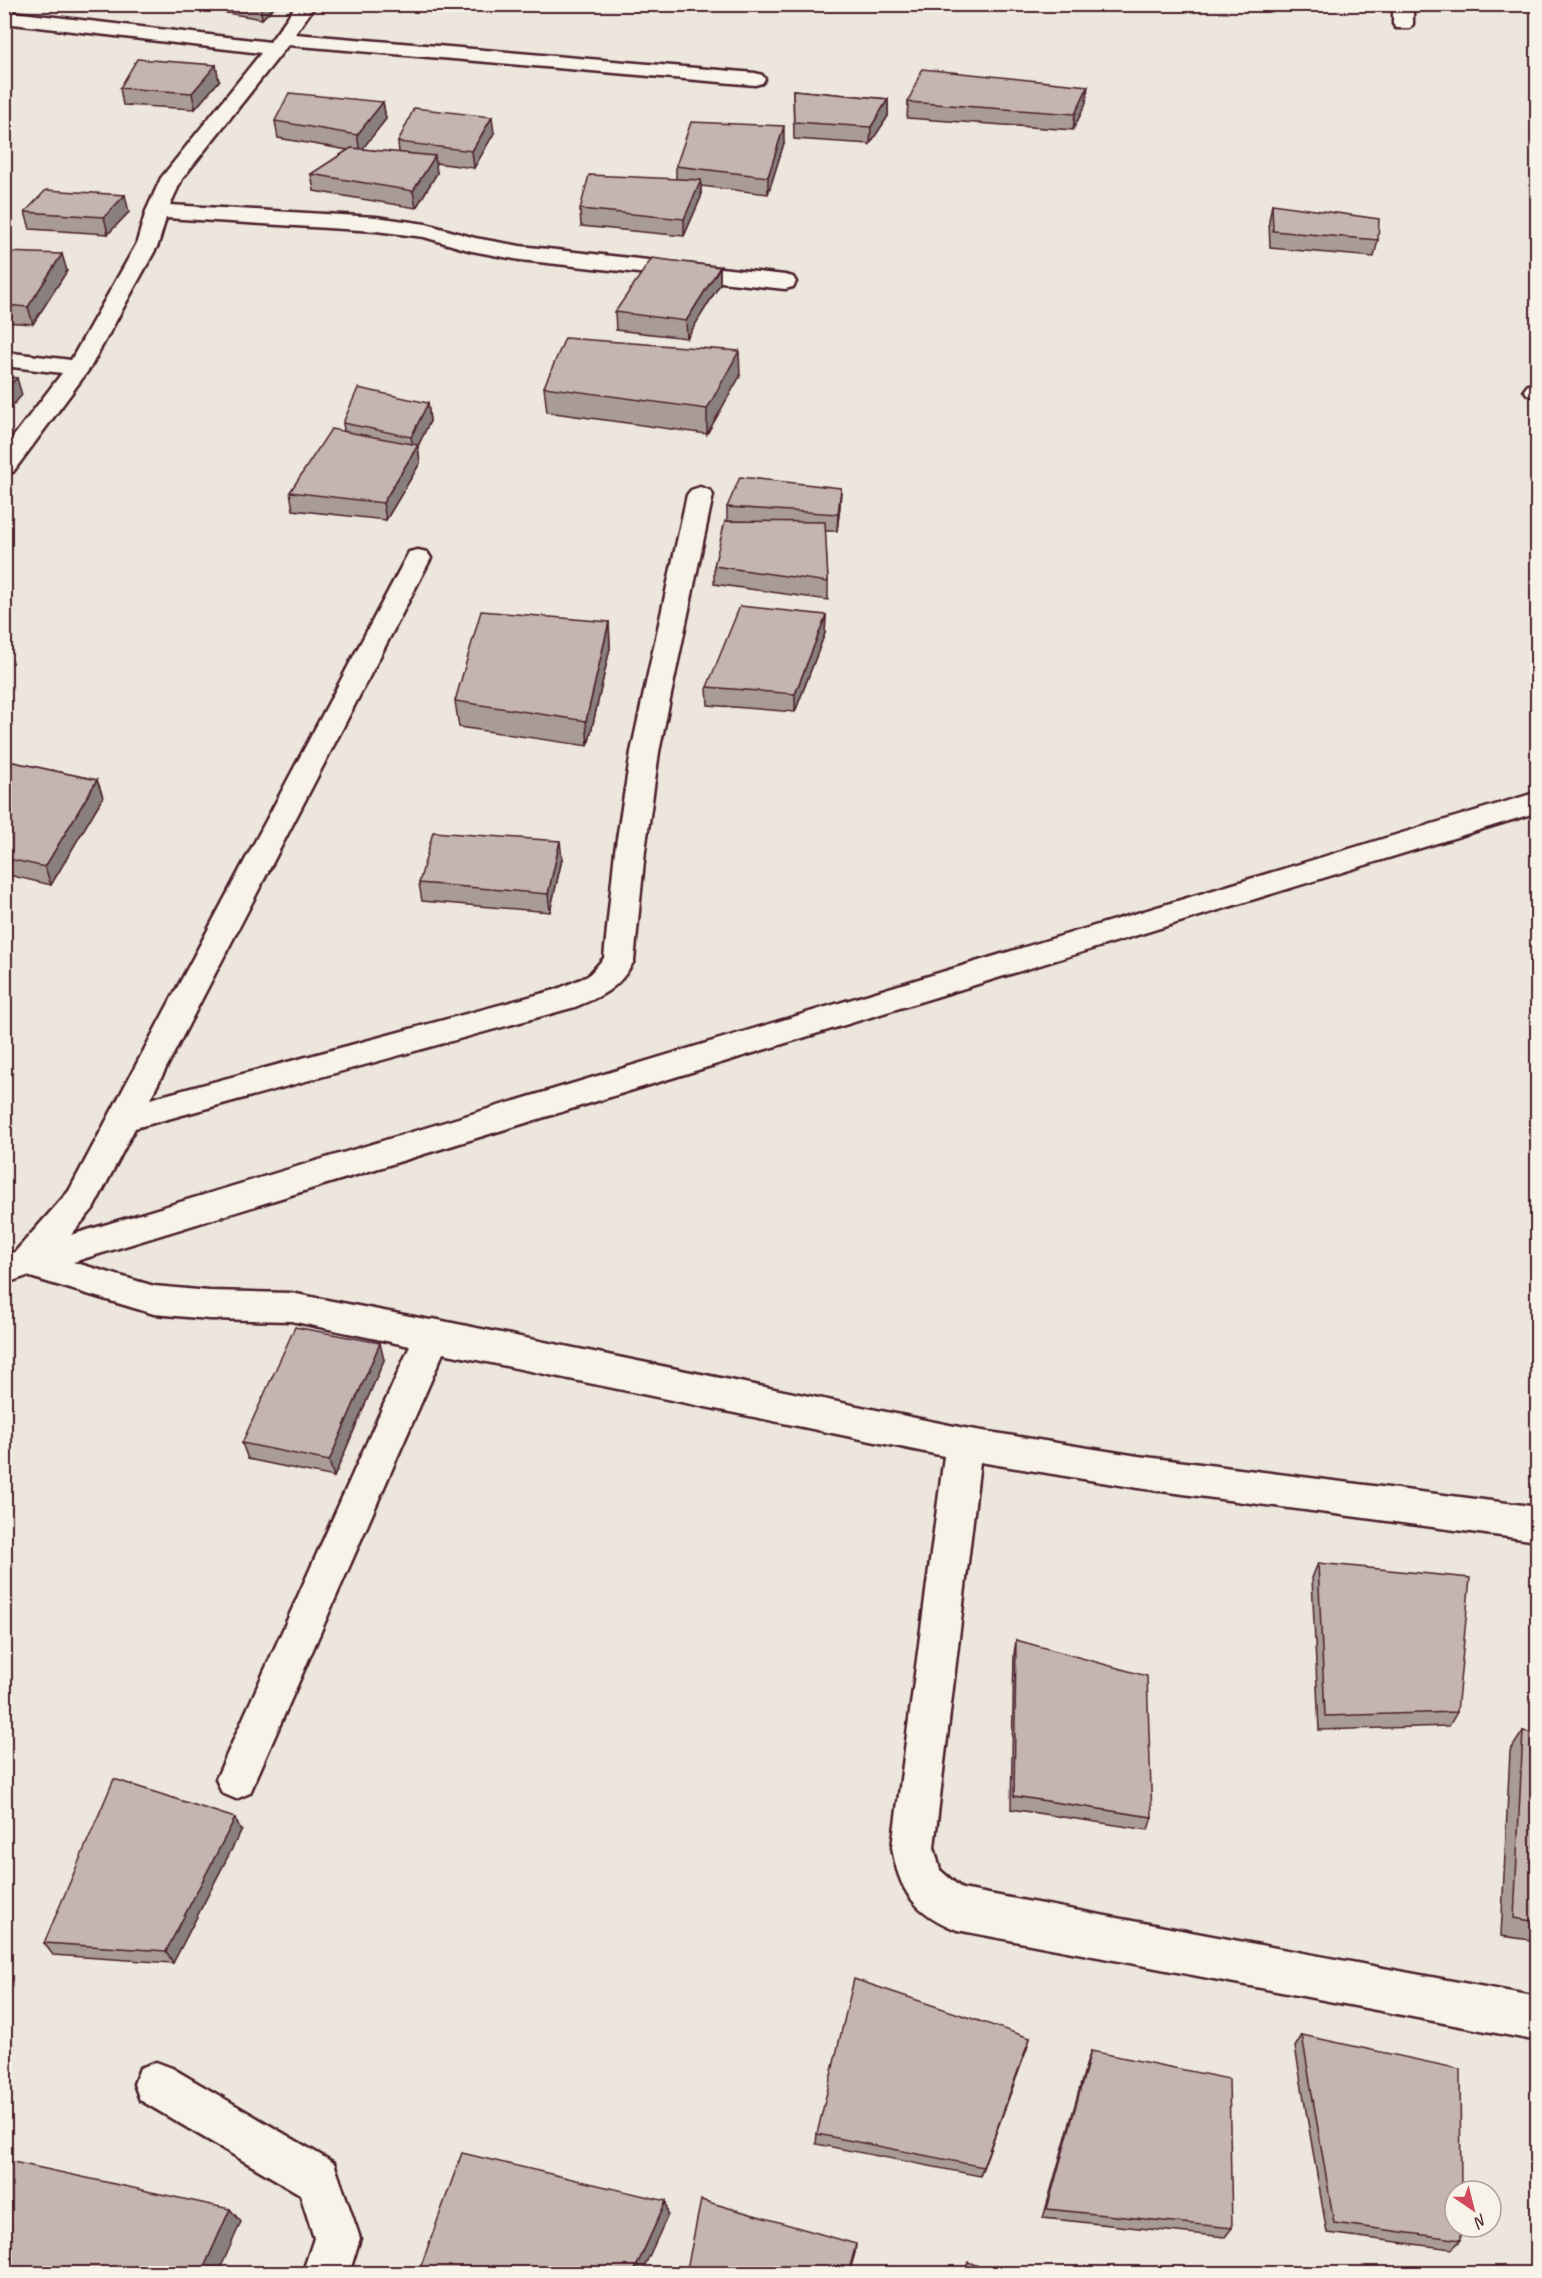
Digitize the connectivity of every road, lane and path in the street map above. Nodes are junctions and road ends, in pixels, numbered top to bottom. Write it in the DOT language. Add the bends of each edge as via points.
graph roads {
  1 [pos="307,4"];
  2 [pos="4,17"];
  3 [pos="279,44"];
  4 [pos="755,79"];
  5 [pos="157,211"];
  6 [pos="785,282"];
  7 [pos="4,359"];
  8 [pos="78,368"];
  9 [pos="4,468"];
  10 [pos="700,495"];
  11 [pos="418,558"];
  12 [pos="1538,802"];
  13 [pos="126,1118"];
  14 [pos="16,1266"];
  15 [pos="433,1334"];
  16 [pos="964,1444"];
  17 [pos="1538,1524"];
  18 [pos="236,1779"];
  19 [pos="1538,2019"];
  20 [pos="156,2084"];
  21 [pos="325,2274"];
  1 -- 3 [label="street"];
  2 -- 3 [label="street"];
  3 -- 4 [label="street"];
  3 -- 5 [label="street" via="172,178"];
  5 -- 6 [label="street" via="376,224 426,231 520,253"];
  5 -- 8 [label="street" via="147,245"];
  7 -- 8 [label="street"];
  8 -- 9 [label="street"];
  10 -- 13 [label="street" via="645,752 619,961 599,984 564,999"];
  11 -- 13 [label="street"];
  12 -- 14 [label="street"];
  13 -- 14 [label="street" via="81,1200"];
  14 -- 15 [label="street" via="154,1300 291,1307"];
  15 -- 16 [label="street"];
  15 -- 18 [label="street"];
  16 -- 17 [label="street" via="1138,1472"];
  16 -- 19 [label="street" via="913,1847 923,1884 938,1900 957,1909"];
  20 -- 21 [label="street" via="318,2179 337,2238"];
}
